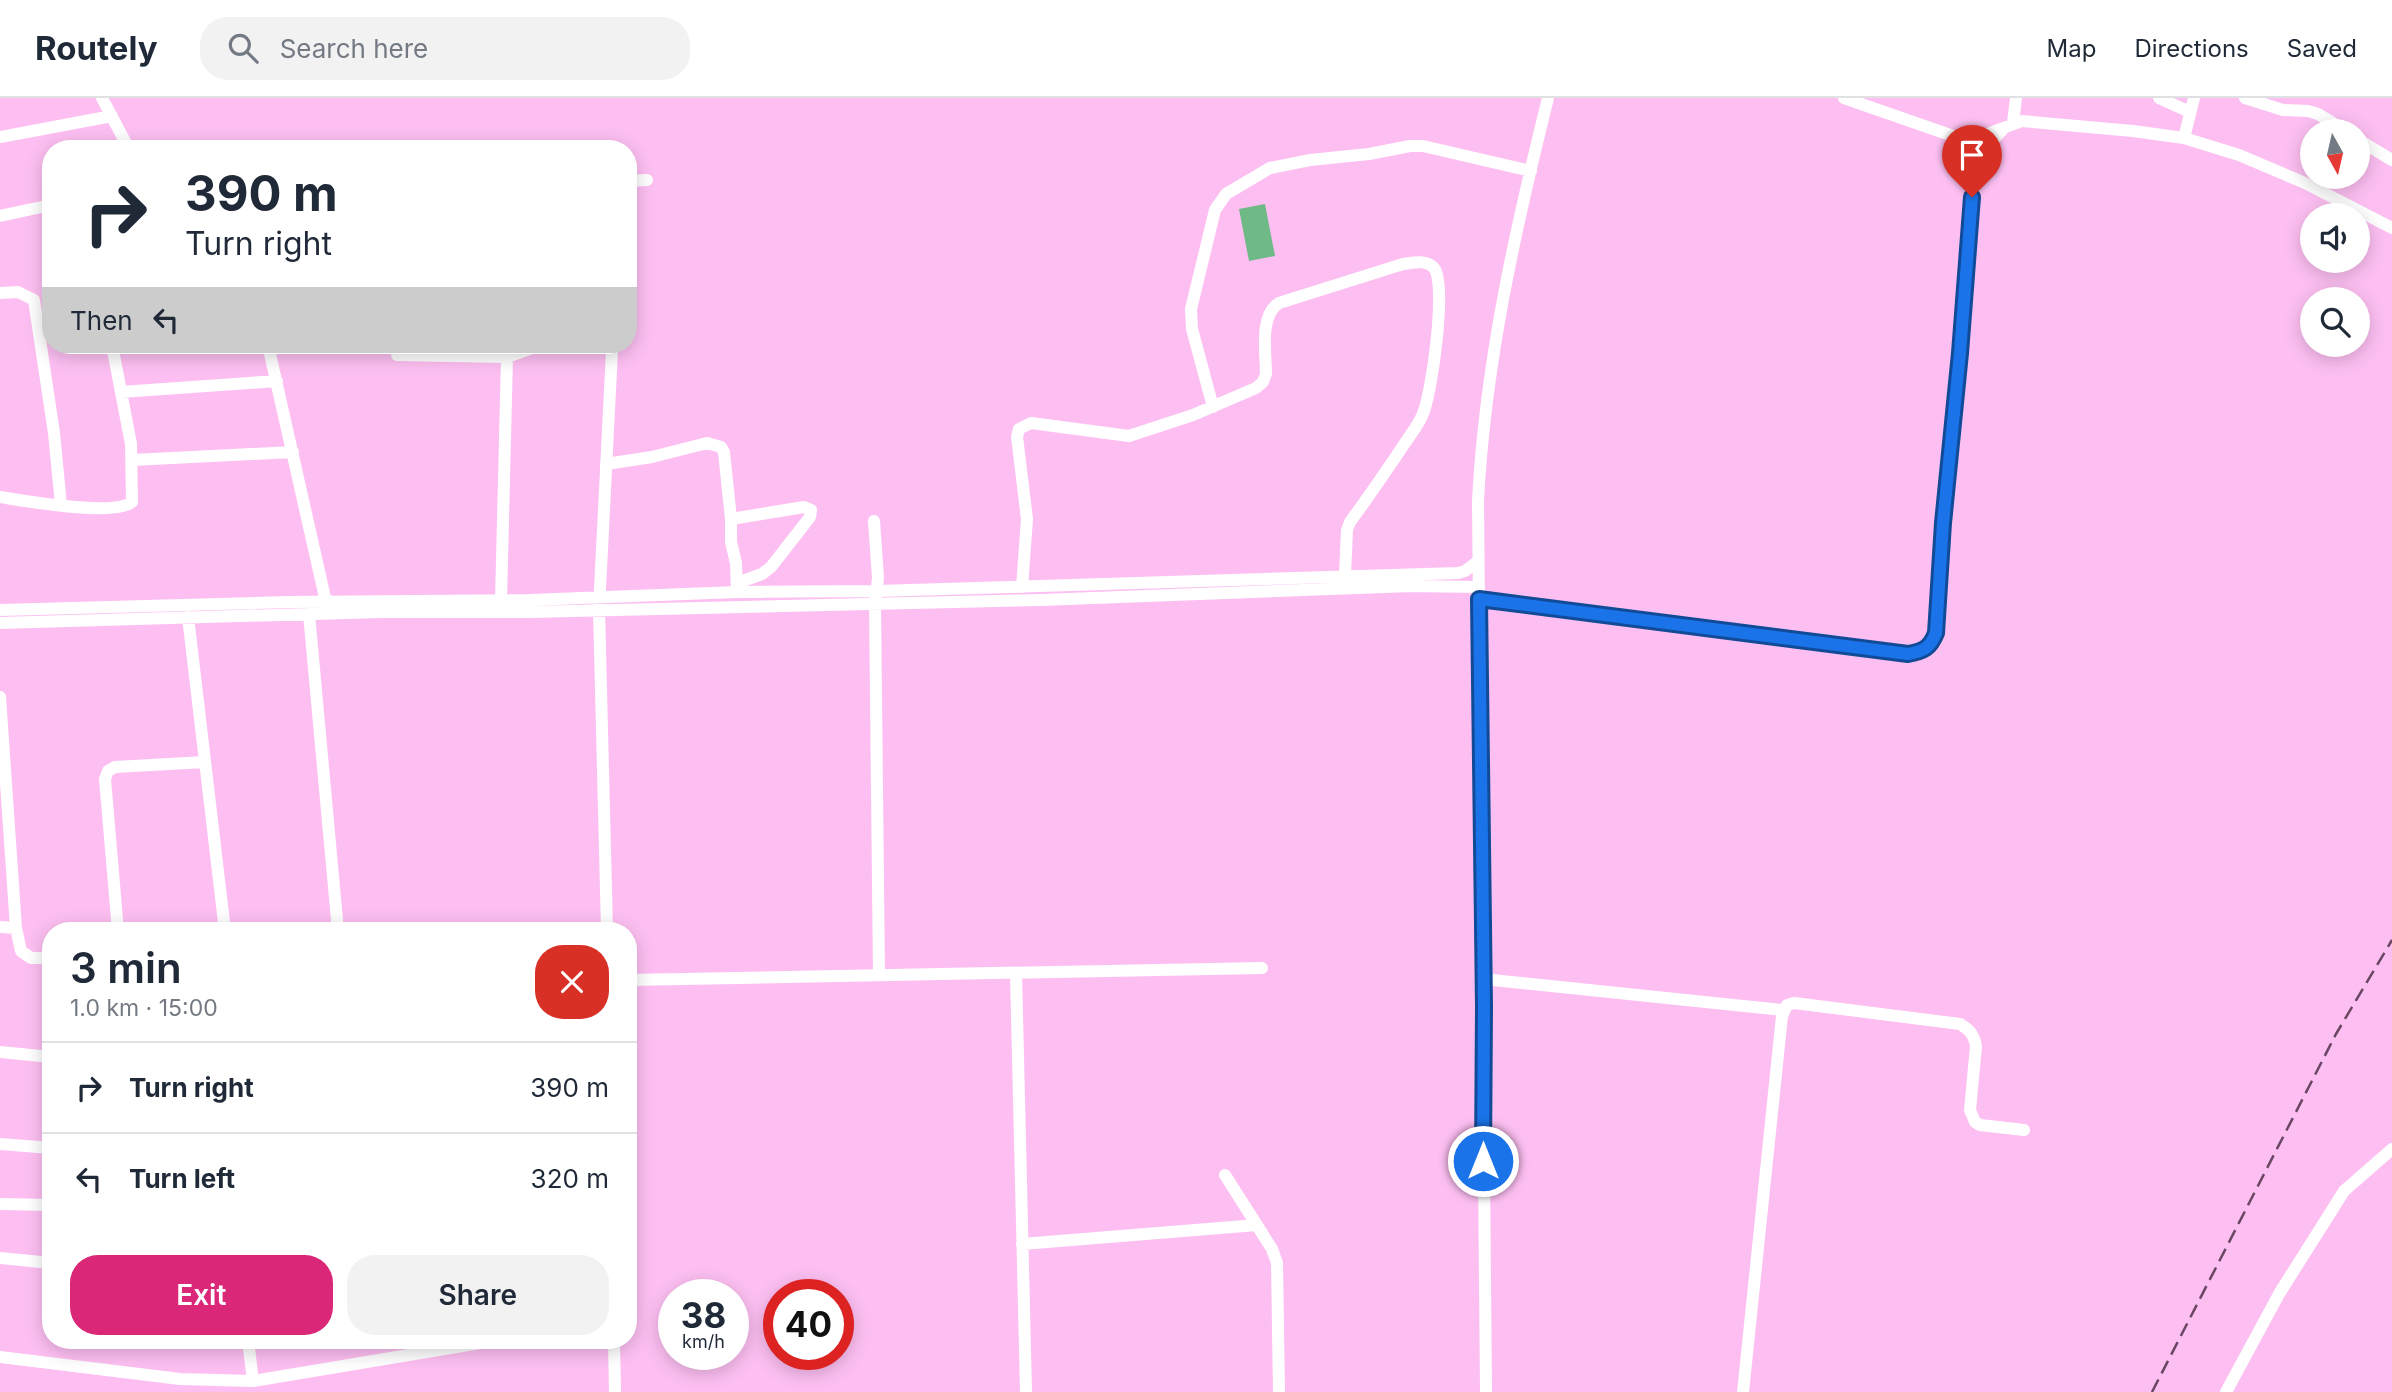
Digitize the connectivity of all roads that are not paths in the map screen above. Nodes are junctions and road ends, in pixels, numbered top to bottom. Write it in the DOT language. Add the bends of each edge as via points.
graph roads {
  1 [pos="102,98"];
  2 [pos="1548,98"];
  3 [pos="1844,98"];
  4 [pos="2016,98"];
  5 [pos="2159,98"];
  6 [pos="2194,98"];
  7 [pos="2245,98"];
  8 [pos="2190,111"];
  9 [pos="111,116"];
  10 [pos="2326,119"];
  11 [pos="2009,126"];
  12 [pos="0,137"];
  13 [pos="2184,138"];
  14 [pos="124,140"];
  15 [pos="2370,147"];
  16 [pos="2392,160"];
  17 [pos="1531,171"];
  18 [pos="647,180"];
  19 [pos="637,181"];
  20 [pos="42,207"];
  21 [pos="0,216"];
  22 [pos="2392,228"];
  23 [pos="0,293"];
  24 [pos="42,353"];
  25 [pos="42,354"];
  26 [pos="114,354"];
  27 [pos="270,354"];
  28 [pos="514,354"];
  29 [pos="612,354"];
  30 [pos="397,355"];
  31 [pos="507,357"];
  32 [pos="277,381"];
  33 [pos="121,393"];
  34 [pos="1213,407"];
  35 [pos="293,452"];
  36 [pos="133,460"];
  37 [pos="606,464"];
  38 [pos="0,497"];
  39 [pos="61,505"];
  40 [pos="731,519"];
  41 [pos="874,521"];
  42 [pos="1477,562"];
  43 [pos="1345,575"];
  44 [pos="1022,587"];
  45 [pos="737,588"];
  46 [pos="1478,593"];
  47 [pos="876,597"];
  48 [pos="501,601"];
  49 [pos="326,602"];
  50 [pos="600,603"];
  51 [pos="0,610"];
  52 [pos="309,614"];
  53 [pos="188,617"];
  54 [pos="0,623"];
  55 [pos="0,697"];
  56 [pos="205,762"];
  57 [pos="3,763"];
  58 [pos="6,846"];
  59 [pos="117,922"];
  60 [pos="224,922"];
  61 [pos="337,922"];
  62 [pos="607,922"];
  63 [pos="0,927"];
  64 [pos="16,928"];
  65 [pos="42,958"];
  66 [pos="1262,968"];
  67 [pos="1016,973"];
  68 [pos="880,975"];
  69 [pos="1483,979"];
  70 [pos="637,980"];
  71 [pos="1783,1010"];
  72 [pos="0,1052"];
  73 [pos="42,1056"];
  74 [pos="2024,1130"];
  75 [pos="0,1144"];
  76 [pos="42,1147"];
  77 [pos="2392,1149"];
  78 [pos="1225,1175"];
  79 [pos="0,1204"];
  80 [pos="42,1205"];
  81 [pos="1257,1225"];
  82 [pos="1022,1244"];
  83 [pos="0,1258"];
  84 [pos="42,1262"];
  85 [pos="249,1349"];
  86 [pos="444,1349"];
  87 [pos="614,1349"];
  88 [pos="0,1357"];
  89 [pos="253,1381"];
  90 [pos="615,1392"];
  91 [pos="1026,1392"];
  92 [pos="1279,1392"];
  93 [pos="1486,1392"];
  94 [pos="1743,1392"];
  95 [pos="2226,1392"];
  1 -- 9 [label="street"];
  2 -- 17 [label="street"];
  3 -- 11 [label="street" via="1959,138"];
  4 -- 11 [label="street"];
  5 -- 8 [label="street"];
  6 -- 8 [label="street"];
  7 -- 10 [label="street"];
  8 -- 13 [label="street"];
  9 -- 12 [label="street"];
  9 -- 14 [label="street"];
  11 -- 13 [label="street" via="2022,121"];
  11 -- 46 [label="street" via="1990,143 1975,171 1936,633 1931,645 1908,654"];
  13 -- 22 [label="street" via="2305,183"];
  15 -- 16 [label="street"];
  17 -- 34 [label="street" via="1410,146 1270,168 1226,194 1215,210 1191,309"];
  17 -- 42 [label="street" via="1484,415"];
  18 -- 19 [label="street"];
  20 -- 21 [label="street"];
  23 -- 24 [label="street" via="18,292 34,300"];
  25 -- 39 [label="street"];
  26 -- 33 [label="street"];
  27 -- 32 [label="street"];
  28 -- 31 [label="street"];
  29 -- 37 [label="street"];
  30 -- 31 [label="street"];
  31 -- 48 [label="street"];
  32 -- 33 [label="street"];
  32 -- 35 [label="street"];
  33 -- 36 [label="street"];
  34 -- 43 [label="street" via="1263,382 1272,307 1404,264 1420,262 1436,270 1438,329 1428,398 1422,416 1350,522"];
  34 -- 44 [label="street" via="1129,436 1031,423 1019,429 1027,519"];
  35 -- 36 [label="street"];
  35 -- 49 [label="street"];
  36 -- 39 [label="street" via="133,497 126,507"];
  37 -- 40 [label="street" via="715,444 724,452"];
  37 -- 50 [label="street"];
  38 -- 39 [label="street"];
  40 -- 45 [label="street"];
  40 -- 45 [label="street" via="804,507 811,510 771,567"];
  41 -- 47 [label="street"];
  42 -- 43 [label="street" via="1458,573"];
  42 -- 46 [label="street"];
  43 -- 44 [label="street"];
  44 -- 47 [label="street"];
  45 -- 47 [label="street"];
  45 -- 50 [label="street"];
  46 -- 47 [label="street" via="1397,586 1041,600"];
  46 -- 69 [label="street"];
  47 -- 50 [label="street"];
  47 -- 68 [label="street"];
  48 -- 49 [label="street"];
  48 -- 50 [label="street"];
  49 -- 51 [label="street"];
  50 -- 52 [label="street" via="531,612"];
  50 -- 62 [label="street"];
  52 -- 53 [label="street"];
  52 -- 61 [label="street"];
  53 -- 54 [label="street"];
  53 -- 56 [label="street"];
  55 -- 57 [label="street"];
  56 -- 59 [label="street" via="108,771"];
  56 -- 60 [label="street"];
  57 -- 58 [label="street"];
  58 -- 64 [label="street"];
  63 -- 64 [label="street"];
  64 -- 65 [label="street" via="21,951"];
  66 -- 67 [label="street"];
  67 -- 68 [label="street"];
  67 -- 82 [label="street"];
  68 -- 70 [label="street"];
  69 -- 71 [label="street"];
  69 -- 93 [label="street"];
  71 -- 74 [label="street" via="1794,1003 1960,1024 1975,1038 1972,1117 1980,1125"];
  71 -- 94 [label="street"];
  72 -- 73 [label="street"];
  75 -- 76 [label="street"];
  77 -- 95 [label="street" via="2344,1191 2278,1294"];
  78 -- 81 [label="street"];
  79 -- 80 [label="street"];
  81 -- 82 [label="street"];
  81 -- 92 [label="street" via="1277,1264"];
  82 -- 91 [label="street"];
  83 -- 84 [label="street"];
  85 -- 89 [label="street"];
  86 -- 89 [label="street"];
  87 -- 90 [label="street"];
  88 -- 89 [label="street" via="180,1379"];
}
